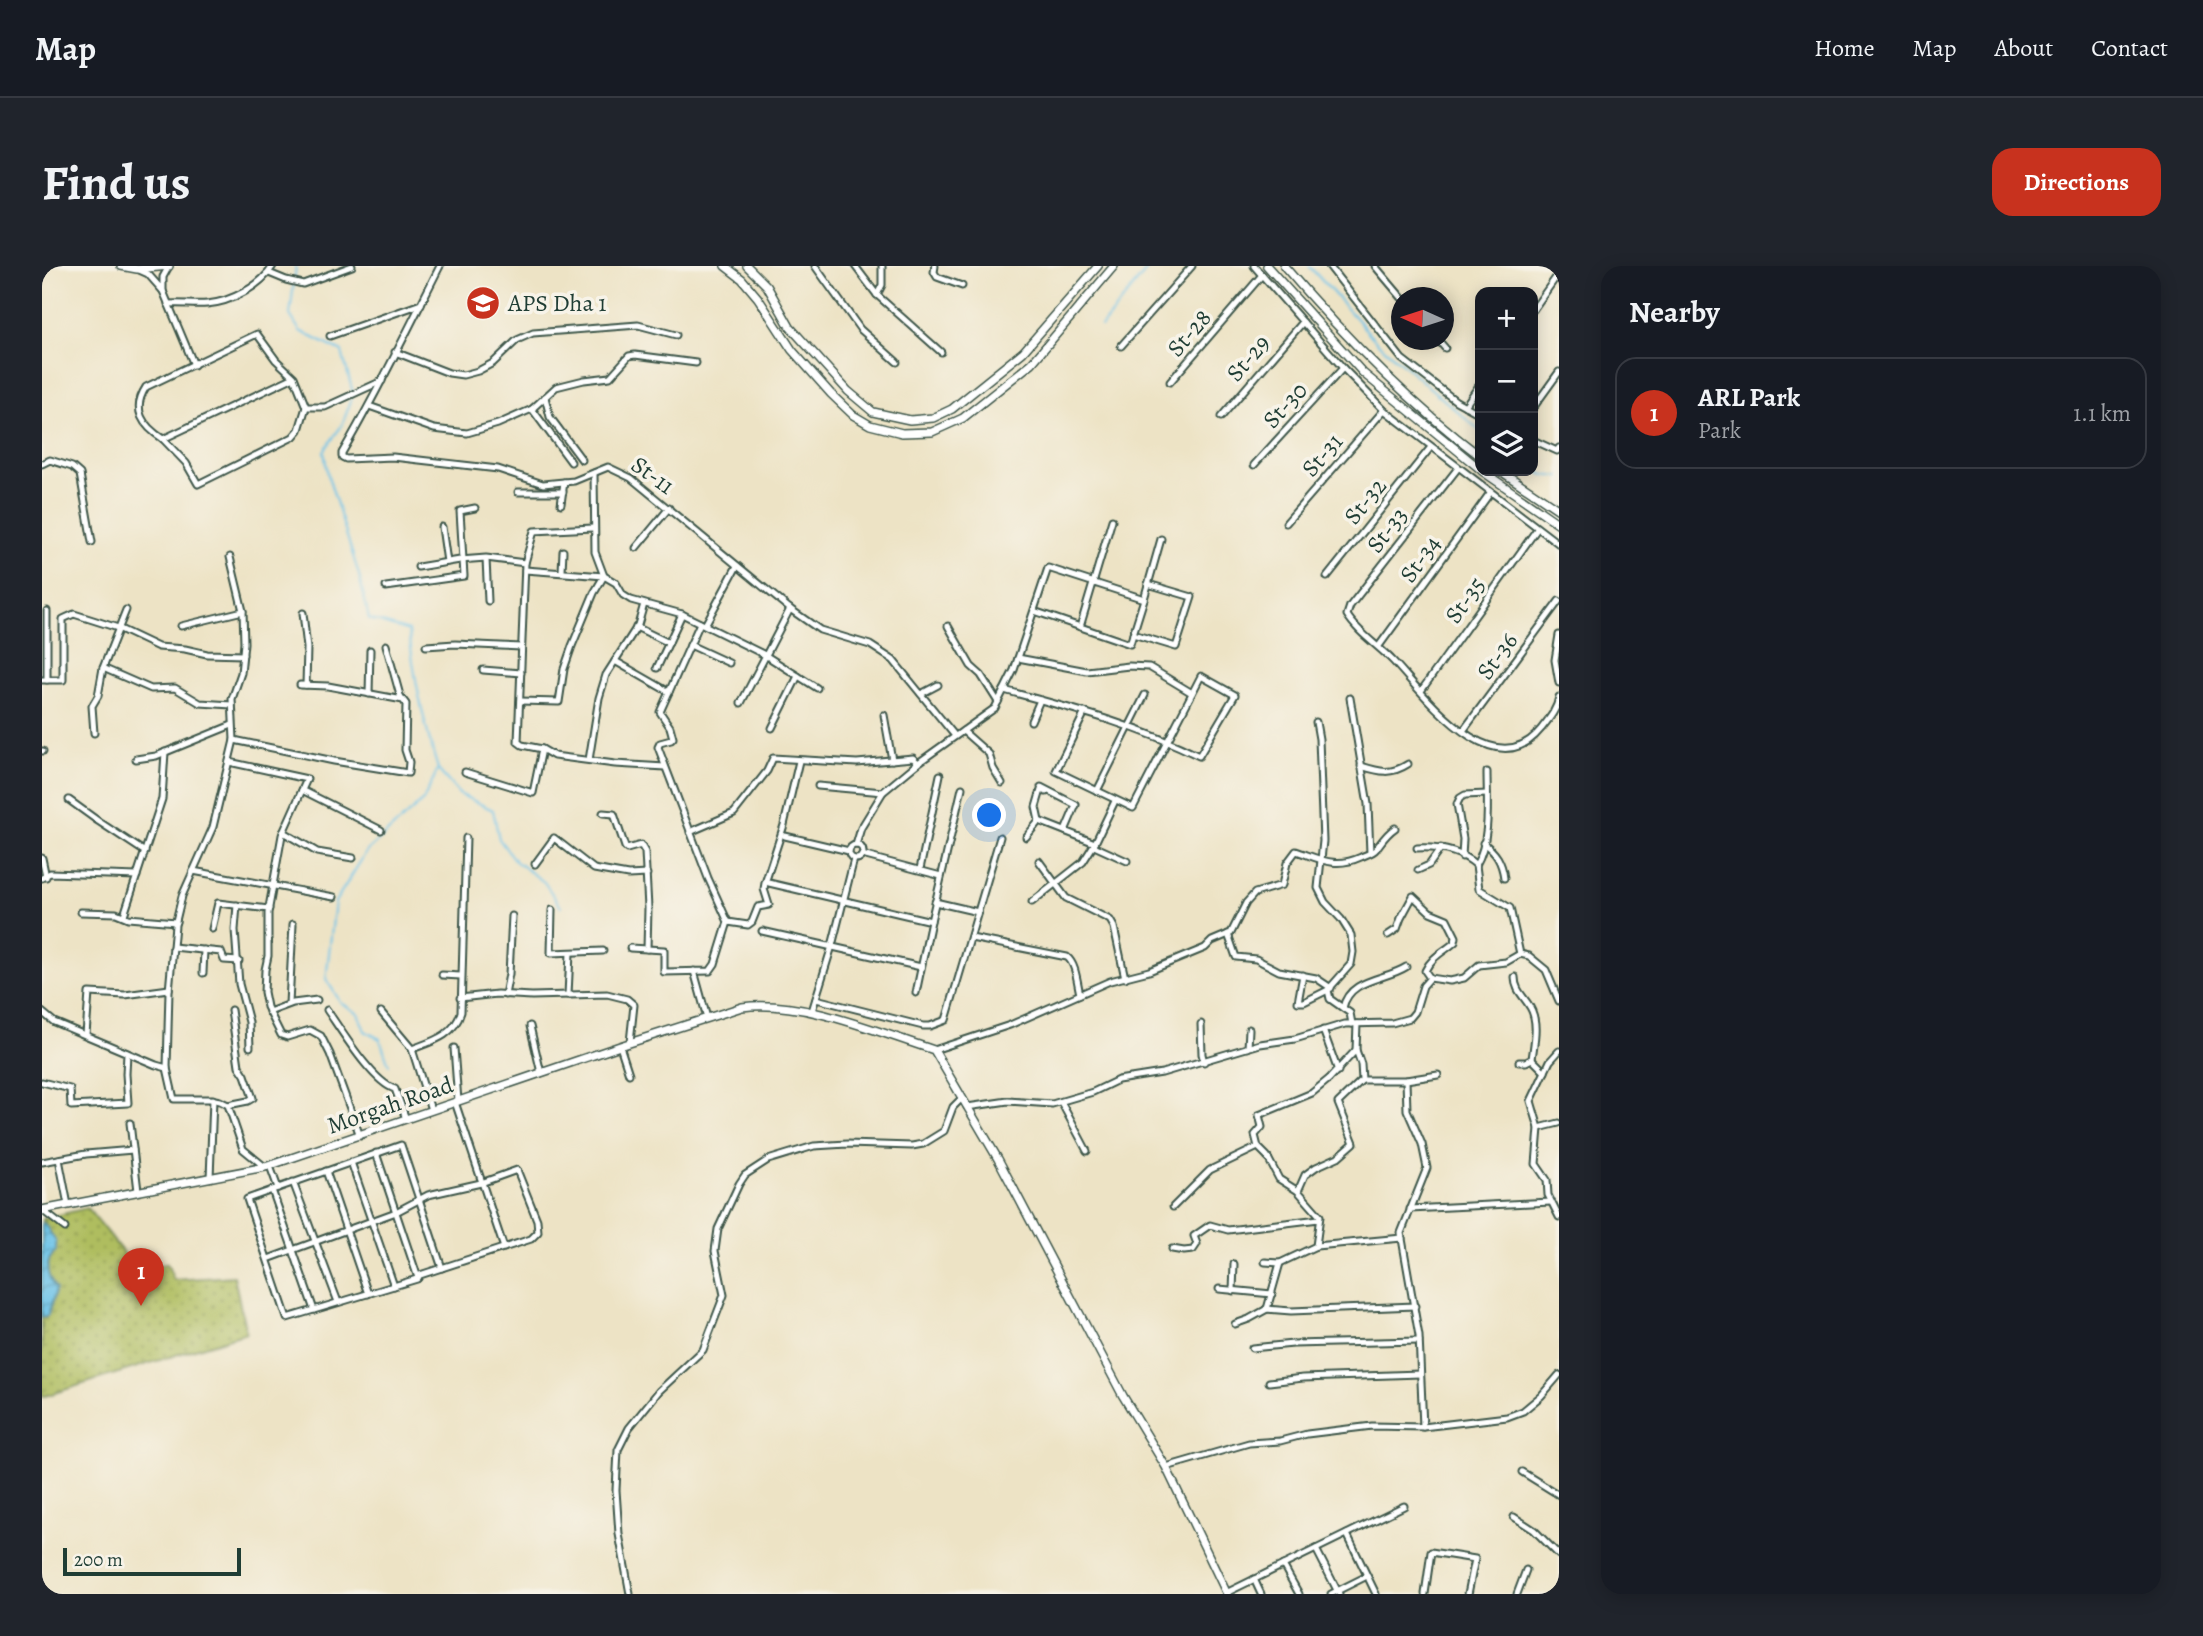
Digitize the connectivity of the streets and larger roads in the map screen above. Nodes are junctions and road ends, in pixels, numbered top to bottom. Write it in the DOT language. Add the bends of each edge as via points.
graph roads {
  1 [pos="121,266"];
  2 [pos="169,266"];
  3 [pos="273,266"];
  4 [pos="352,266"];
  5 [pos="440,266"];
  6 [pos="725,266"];
  7 [pos="747,266"];
  8 [pos="815,266"];
  9 [pos="855,266"];
  10 [pos="882,266"];
  11 [pos="934,266"];
  12 [pos="1098,266"];
  13 [pos="1114,266"];
  14 [pos="1192,266"];
  15 [pos="1254,266"];
  16 [pos="1267,266"];
  17 [pos="1329,266"];
  18 [pos="1375,266"];
  19 [pos="136,269"];
  20 [pos="1286,269"];
  21 [pos="269,273"];
  22 [pos="1559,273"];
  23 [pos="1262,275"];
  24 [pos="1280,279"];
  25 [pos="962,286"];
  26 [pos="1393,287"];
  27 [pos="163,290"];
  28 [pos="877,295"];
  29 [pos="1538,303"];
  30 [pos="168,304"];
  31 [pos="421,304"];
  32 [pos="1303,322"];
  33 [pos="676,335"];
  34 [pos="330,336"];
  35 [pos="1121,346"];
  36 [pos="395,352"];
  37 [pos="941,352"];
  38 [pos="897,362"];
  39 [pos="696,363"];
  40 [pos="194,365"];
  41 [pos="1343,368"];
  42 [pos="1559,372"];
  43 [pos="294,377"];
  44 [pos="382,381"];
  45 [pos="1171,382"];
  46 [pos="1475,391"];
  47 [pos="545,397"];
  48 [pos="1538,401"];
  49 [pos="369,406"];
  50 [pos="1465,406"];
  51 [pos="306,407"];
  52 [pos="532,409"];
  53 [pos="1384,410"];
  54 [pos="1478,413"];
  55 [pos="1221,417"];
  56 [pos="163,439"];
  57 [pos="1538,442"];
  58 [pos="1431,447"];
  59 [pos="1558,449"];
  60 [pos="1475,452"];
  61 [pos="582,460"];
  62 [pos="570,462"];
  63 [pos="42,464"];
  64 [pos="1254,465"];
  65 [pos="1475,465"];
  66 [pos="1458,468"];
  67 [pos="594,473"];
  68 [pos="1490,476"];
  69 [pos="1508,476"];
  70 [pos="564,482"];
  71 [pos="518,492"];
  72 [pos="563,492"];
  73 [pos="1490,493"];
  74 [pos="561,504"];
  75 [pos="475,508"];
  76 [pos="669,508"];
  77 [pos="1559,510"];
  78 [pos="1112,520"];
  79 [pos="1286,523"];
  80 [pos="1559,524"];
  81 [pos="442,527"];
  82 [pos="593,528"];
  83 [pos="1537,529"];
  84 [pos="1161,539"];
  85 [pos="92,542"];
  86 [pos="1559,544"];
  87 [pos="636,548"];
  88 [pos="563,551"];
  89 [pos="230,557"];
  90 [pos="486,558"];
  91 [pos="462,559"];
  92 [pos="447,562"];
  93 [pos="525,566"];
  94 [pos="737,566"];
  95 [pos="418,567"];
  96 [pos="562,571"];
  97 [pos="604,576"];
  98 [pos="1327,578"];
  99 [pos="1094,583"];
  100 [pos="1148,584"];
  101 [pos="386,587"];
  102 [pos="1144,599"];
  103 [pos="488,601"];
  104 [pos="1559,601"];
  105 [pos="644,604"];
  106 [pos="790,609"];
  107 [pos="126,610"];
  108 [pos="47,611"];
  109 [pos="243,611"];
  110 [pos="1034,611"];
  111 [pos="303,613"];
  112 [pos="682,614"];
  113 [pos="702,624"];
  114 [pos="181,626"];
  115 [pos="948,626"];
  116 [pos="636,627"];
  117 [pos="1080,627"];
  118 [pos="118,628"];
  119 [pos="1133,634"];
  120 [pos="1559,635"];
  121 [pos="669,643"];
  122 [pos="386,645"];
  123 [pos="690,645"];
  124 [pos="426,646"];
  125 [pos="1379,646"];
  126 [pos="522,647"];
  127 [pos="45,650"];
  128 [pos="370,650"];
  129 [pos="243,655"];
  130 [pos="765,655"];
  131 [pos="1018,658"];
  132 [pos="615,661"];
  133 [pos="729,663"];
  134 [pos="103,668"];
  135 [pos="657,668"];
  136 [pos="483,670"];
  137 [pos="521,673"];
  138 [pos="798,676"];
  139 [pos="45,680"];
  140 [pos="1559,683"];
  141 [pos="938,685"];
  142 [pos="817,688"];
  143 [pos="1004,690"];
  144 [pos="1421,691"];
  145 [pos="669,692"];
  146 [pos="1192,693"];
  147 [pos="369,694"];
  148 [pos="921,694"];
  149 [pos="1145,695"];
  150 [pos="1559,697"];
  151 [pos="1350,698"];
  152 [pos="401,699"];
  153 [pos="1040,700"];
  154 [pos="520,701"];
  155 [pos="998,702"];
  156 [pos="741,703"];
  157 [pos="232,705"];
  158 [pos="1085,712"];
  159 [pos="884,715"];
  160 [pos="1031,720"];
  161 [pos="1316,722"];
  162 [pos="232,725"];
  163 [pos="1129,726"];
  164 [pos="772,728"];
  165 [pos="962,731"];
  166 [pos="1463,731"];
  167 [pos="94,733"];
  168 [pos="955,736"];
  169 [pos="234,740"];
  170 [pos="1167,740"];
  171 [pos="542,749"];
  172 [pos="165,752"];
  173 [pos="136,759"];
  174 [pos="589,760"];
  175 [pos="892,760"];
  176 [pos="799,761"];
  177 [pos="229,762"];
  178 [pos="918,763"];
  179 [pos="1408,764"];
  180 [pos="1361,766"];
  181 [pos="665,768"];
  182 [pos="465,772"];
  183 [pos="1487,772"];
  184 [pos="940,775"];
  185 [pos="1002,783"];
  186 [pos="818,786"];
  187 [pos="1041,787"];
  188 [pos="962,789"];
  189 [pos="302,790"];
  190 [pos="1097,791"];
  191 [pos="883,792"];
  192 [pos="1046,792"];
  193 [pos="1487,794"];
  194 [pos="69,800"];
  195 [pos="1115,801"];
  196 [pos="603,813"];
  197 [pos="1039,821"];
  198 [pos="1395,828"];
  199 [pos="381,830"];
  200 [pos="1065,831"];
  201 [pos="283,832"];
  202 [pos="690,832"];
  203 [pos="785,836"];
  204 [pos="1000,837"];
  205 [pos="1026,837"];
  206 [pos="466,838"];
  207 [pos="1483,843"];
  208 [pos="856,845"];
  209 [pos="1094,845"];
  210 [pos="1417,848"];
  211 [pos="1441,848"];
  212 [pos="849,851"];
  213 [pos="145,852"];
  214 [pos="1370,853"];
  215 [pos="862,855"];
  216 [pos="1462,857"];
  217 [pos="42,858"];
  218 [pos="353,858"];
  219 [pos="854,859"];
  220 [pos="1127,860"];
  221 [pos="1038,861"];
  222 [pos="1321,862"];
  223 [pos="536,864"];
  224 [pos="1476,865"];
  225 [pos="920,869"];
  226 [pos="1418,870"];
  227 [pos="193,871"];
  228 [pos="647,874"];
  229 [pos="137,876"];
  230 [pos="941,876"];
  231 [pos="44,877"];
  232 [pos="1504,878"];
  233 [pos="769,883"];
  234 [pos="1055,884"];
  235 [pos="273,885"];
  236 [pos="334,897"];
  237 [pos="843,900"];
  238 [pos="935,902"];
  239 [pos="1032,902"];
  240 [pos="237,905"];
  241 [pos="269,909"];
  242 [pos="552,910"];
  243 [pos="81,912"];
  244 [pos="978,912"];
  245 [pos="124,915"];
  246 [pos="512,916"];
  247 [pos="930,921"];
  248 [pos="176,922"];
  249 [pos="728,922"];
  250 [pos="293,924"];
  251 [pos="212,929"];
  252 [pos="762,931"];
  253 [pos="1228,934"];
  254 [pos="1388,936"];
  255 [pos="971,938"];
  256 [pos="832,946"];
  257 [pos="173,947"];
  258 [pos="630,948"];
  259 [pos="646,949"];
  260 [pos="204,950"];
  261 [pos="603,951"];
  262 [pos="570,953"];
  263 [pos="1520,954"];
  264 [pos="239,961"];
  265 [pos="921,967"];
  266 [pos="1406,967"];
  267 [pos="694,971"];
  268 [pos="203,973"];
  269 [pos="442,975"];
  270 [pos="1303,975"];
  271 [pos="461,976"];
  272 [pos="1515,977"];
  273 [pos="1125,978"];
  274 [pos="1430,978"];
  275 [pos="169,989"];
  276 [pos="1329,989"];
  277 [pos="916,993"];
  278 [pos="1080,994"];
  279 [pos="505,995"];
  280 [pos="568,995"];
  281 [pos="460,998"];
  282 [pos="816,999"];
  283 [pos="317,1000"];
  284 [pos="1559,1001"];
  285 [pos="289,1004"];
  286 [pos="1343,1008"];
  287 [pos="231,1010"];
  288 [pos="327,1010"];
  289 [pos="812,1011"];
  290 [pos="42,1012"];
  291 [pos="269,1012"];
  292 [pos="381,1012"];
  293 [pos="706,1018"];
  294 [pos="1201,1024"];
  295 [pos="1354,1024"];
  296 [pos="530,1026"];
  297 [pos="1249,1029"];
  298 [pos="1322,1030"];
  299 [pos="86,1035"];
  300 [pos="630,1042"];
  301 [pos="620,1046"];
  302 [pos="250,1048"];
  303 [pos="454,1048"];
  304 [pos="1248,1048"];
  305 [pos="412,1049"];
  306 [pos="934,1050"];
  307 [pos="1356,1050"];
  308 [pos="1559,1051"];
  309 [pos="127,1053"];
  310 [pos="1532,1059"];
  311 [pos="1204,1062"];
  312 [pos="1519,1062"];
  313 [pos="167,1068"];
  314 [pos="1338,1070"];
  315 [pos="1545,1072"];
  316 [pos="541,1073"];
  317 [pos="629,1074"];
  318 [pos="1438,1075"];
  319 [pos="1363,1080"];
  320 [pos="1406,1080"];
  321 [pos="42,1082"];
  322 [pos="962,1098"];
  323 [pos="213,1100"];
  324 [pos="457,1102"];
  325 [pos="1061,1102"];
  326 [pos="228,1105"];
  327 [pos="967,1107"];
  328 [pos="431,1110"];
  329 [pos="406,1119"];
  330 [pos="130,1123"];
  331 [pos="1559,1123"];
  332 [pos="1539,1128"];
  333 [pos="360,1136"];
  334 [pos="1258,1147"];
  335 [pos="133,1150"];
  336 [pos="1087,1151"];
  337 [pos="376,1153"];
  338 [pos="59,1159"];
  339 [pos="42,1162"];
  340 [pos="351,1162"];
  341 [pos="267,1167"];
  342 [pos="326,1171"];
  343 [pos="210,1178"];
  344 [pos="293,1182"];
  345 [pos="481,1183"];
  346 [pos="275,1189"];
  347 [pos="138,1191"];
  348 [pos="1298,1191"];
  349 [pos="419,1199"];
  350 [pos="1551,1202"];
  351 [pos="68,1205"];
  352 [pos="1173,1207"];
  353 [pos="1410,1209"];
  354 [pos="42,1210"];
  355 [pos="396,1212"];
  356 [pos="1559,1217"];
  357 [pos="1319,1219"];
  358 [pos="371,1221"];
  359 [pos="65,1228"];
  360 [pos="346,1230"];
  361 [pos="1402,1238"];
  362 [pos="315,1241"];
  363 [pos="1316,1246"];
  364 [pos="504,1248"];
  365 [pos="293,1249"];
  366 [pos="1172,1249"];
  367 [pos="268,1259"];
  368 [pos="1265,1262"];
  369 [pos="1280,1263"];
  370 [pos="1234,1264"];
  371 [pos="442,1268"];
  372 [pos="418,1278"];
  373 [pos="394,1286"];
  374 [pos="1219,1289"];
  375 [pos="1233,1290"];
  376 [pos="368,1294"];
  377 [pos="1272,1294"];
  378 [pos="338,1302"];
  379 [pos="1415,1306"];
  380 [pos="1266,1309"];
  381 [pos="314,1310"];
  382 [pos="1235,1324"];
  383 [pos="1419,1341"];
  384 [pos="1252,1348"];
  385 [pos="1420,1374"];
  386 [pos="1559,1375"];
  387 [pos="1269,1382"];
  388 [pos="1423,1427"];
  389 [pos="1166,1467"];
  390 [pos="1522,1472"];
  391 [pos="1559,1486"];
  392 [pos="1550,1488"];
  393 [pos="1559,1494"];
  394 [pos="1404,1506"];
  395 [pos="1514,1517"];
  396 [pos="1347,1534"];
  397 [pos="1316,1549"];
  398 [pos="1559,1555"];
  399 [pos="1283,1565"];
  400 [pos="1527,1570"];
  401 [pos="1367,1576"];
  402 [pos="1254,1579"];
  403 [pos="1226,1593"];
  404 [pos="1336,1593"];
  405 [pos="630,1594"];
  406 [pos="1261,1594"];
  407 [pos="1299,1594"];
  408 [pos="1376,1594"];
  409 [pos="1425,1594"];
  410 [pos="1468,1594"];
  411 [pos="1517,1594"];
  1 -- 19 [label="street"];
  2 -- 19 [label="street"];
  2 -- 27 [label="street"];
  3 -- 21 [label="street"];
  4 -- 21 [label="street" via="303,284"];
  5 -- 31 [label="street, St-11"];
  6 -- 13 [label="street" via="742,279 792,350 853,415 870,425 902,433 933,432 963,418 1032,363"];
  7 -- 12 [label="street" via="767,286 790,327 848,391 873,412 910,420 933,418 953,409 1023,352"];
  8 -- 38 [label="street" via="860,330"];
  9 -- 28 [label="street"];
  10 -- 28 [label="street"];
  11 -- 25 [label="street" via="937,277"];
  14 -- 35 [label="street"];
  15 -- 23 [label="street"];
  16 -- 24 [label="street"];
  17 -- 50 [label="street" via="1402,359"];
  18 -- 26 [label="street"];
  19 -- 27 [label="street"];
  20 -- 24 [label="street"];
  20 -- 60 [label="street" via="1401,391"];
  21 -- 30 [label="street" via="229,299"];
  22 -- 29 [label="street"];
  23 -- 32 [label="street"];
  23 -- 45 [label="street, St-28"];
  24 -- 65 [label="street" via="1363,373"];
  27 -- 30 [label="street"];
  28 -- 37 [label="street"];
  30 -- 40 [label="street"];
  31 -- 34 [label="street"];
  31 -- 36 [label="street, St-11"];
  32 -- 41 [label="street"];
  32 -- 55 [label="street, St-29"];
  33 -- 36 [label="street" via="638,325 533,333 517,340 494,363 463,375"];
  36 -- 44 [label="street, St-11"];
  39 -- 47 [label="street" via="629,356 610,377 556,387"];
  40 -- 43 [label="street" via="257,334"];
  40 -- 56 [label="street" via="144,390 141,418"];
  41 -- 53 [label="street"];
  41 -- 64 [label="street, St-30"];
  42 -- 48 [label="street"];
  43 -- 51 [label="street"];
  43 -- 56 [label="street"];
  44 -- 49 [label="street, St-11"];
  44 -- 51 [label="street" via="321,408"];
  46 -- 50 [label="street"];
  47 -- 52 [label="street"];
  47 -- 61 [label="street" via="550,417"];
  49 -- 52 [label="street" via="434,429 467,433"];
  49 -- 70 [label="street, St-11" via="342,453 346,459 393,457 498,469 543,484"];
  50 -- 54 [label="street"];
  51 -- 56 [label="street" via="293,437 198,484"];
  52 -- 62 [label="street"];
  53 -- 58 [label="street"];
  53 -- 79 [label="street, St-31"];
  57 -- 59 [label="street"];
  58 -- 66 [label="street"];
  58 -- 98 [label="street, St-32"];
  63 -- 85 [label="street" via="50,460 80,474"];
  66 -- 73 [label="street"];
  66 -- 125 [label="street, St-33" via="1350,606 1352,623"];
  67 -- 70 [label="street, St-11"];
  67 -- 76 [label="street, St-11" via="613,468"];
  67 -- 82 [label="street"];
  68 -- 80 [label="street"];
  69 -- 77 [label="street"];
  70 -- 72 [label="street"];
  71 -- 72 [label="street"];
  72 -- 74 [label="street"];
  73 -- 83 [label="street"];
  73 -- 125 [label="street, St-34"];
  75 -- 91 [label="street" via="460,511"];
  76 -- 87 [label="street"];
  76 -- 94 [label="street, St-11"];
  78 -- 99 [label="street"];
  81 -- 92 [label="street"];
  82 -- 93 [label="street" via="534,531"];
  82 -- 97 [label="street"];
  83 -- 86 [label="street"];
  83 -- 144 [label="street, St-35"];
  84 -- 100 [label="street"];
  88 -- 96 [label="street"];
  89 -- 109 [label="street"];
  90 -- 91 [label="street"];
  90 -- 93 [label="street"];
  90 -- 103 [label="street"];
  91 -- 92 [label="street"];
  91 -- 101 [label="street" via="464,576"];
  92 -- 95 [label="street"];
  93 -- 96 [label="street"];
  93 -- 126 [label="street"];
  94 -- 106 [label="street, St-11"];
  94 -- 113 [label="street"];
  96 -- 97 [label="street"];
  97 -- 105 [label="street" via="616,583 623,595"];
  97 -- 154 [label="street" via="572,646 559,702"];
  99 -- 102 [label="street"];
  99 -- 110 [label="street" via="1048,568"];
  99 -- 117 [label="street"];
  100 -- 102 [label="street"];
  100 -- 119 [label="street" via="1192,597 1176,647"];
  102 -- 119 [label="street"];
  104 -- 166 [label="street, St-36"];
  105 -- 112 [label="street"];
  105 -- 116 [label="street"];
  106 -- 130 [label="street"];
  106 -- 148 [label="street, St-11" via="820,630 870,646 893,660"];
  107 -- 118 [label="street"];
  108 -- 127 [label="street"];
  109 -- 114 [label="street"];
  109 -- 129 [label="street"];
  110 -- 117 [label="street"];
  110 -- 131 [label="street"];
  111 -- 147 [label="street" via="307,648 303,685"];
  112 -- 113 [label="street"];
  112 -- 121 [label="street"];
  113 -- 123 [label="street"];
  113 -- 130 [label="street"];
  115 -- 155 [label="street"];
  116 -- 121 [label="street"];
  116 -- 132 [label="street"];
  117 -- 119 [label="street" via="1130,644"];
  118 -- 129 [label="street" via="158,647"];
  118 -- 134 [label="street"];
  118 -- 139 [label="street" via="74,614 64,617 63,680"];
  120 -- 140 [label="street" via="1555,660"];
  121 -- 135 [label="street"];
  122 -- 152 [label="street"];
  123 -- 133 [label="street"];
  123 -- 145 [label="street"];
  124 -- 126 [label="street"];
  125 -- 144 [label="street"];
  126 -- 137 [label="street"];
  127 -- 139 [label="street"];
  128 -- 147 [label="street"];
  129 -- 157 [label="street"];
  130 -- 138 [label="street"];
  130 -- 156 [label="street"];
  131 -- 143 [label="street"];
  131 -- 146 [label="street" via="1087,671 1149,667"];
  132 -- 145 [label="street"];
  132 -- 174 [label="street" via="598,698"];
  134 -- 157 [label="street" via="150,689 175,688 200,704"];
  134 -- 167 [label="street" via="92,706"];
  136 -- 137 [label="street"];
  137 -- 154 [label="street"];
  138 -- 142 [label="street"];
  138 -- 164 [label="street"];
  141 -- 148 [label="street"];
  143 -- 153 [label="street"];
  143 -- 155 [label="street"];
  144 -- 166 [label="street"];
  145 -- 181 [label="street" via="660,712 673,738 658,744"];
  146 -- 170 [label="street"];
  146 -- 170 [label="street" via="1201,676 1236,695 1199,756"];
  147 -- 152 [label="street"];
  148 -- 168 [label="street, St-11"];
  149 -- 163 [label="street"];
  150 -- 166 [label="street" via="1558,707 1530,743 1496,748"];
  151 -- 180 [label="street"];
  152 -- 169 [label="street" via="406,704 408,773"];
  153 -- 158 [label="street"];
  153 -- 160 [label="street"];
  154 -- 171 [label="street" via="519,742"];
  155 -- 165 [label="street"];
  157 -- 162 [label="street"];
  158 -- 163 [label="street"];
  158 -- 190 [label="street" via="1056,771"];
  159 -- 175 [label="street"];
  161 -- 222 [label="street"];
  162 -- 169 [label="street"];
  162 -- 172 [label="street"];
  163 -- 170 [label="street"];
  163 -- 190 [label="street"];
  165 -- 168 [label="street"];
  165 -- 185 [label="street" via="989,754"];
  168 -- 178 [label="street"];
  169 -- 177 [label="street"];
  170 -- 195 [label="street" via="1133,808"];
  171 -- 174 [label="street" via="554,756"];
  171 -- 182 [label="street" via="533,793"];
  172 -- 173 [label="street"];
  172 -- 213 [label="street" via="164,790"];
  174 -- 181 [label="street"];
  175 -- 176 [label="street"];
  175 -- 178 [label="street" via="912,758"];
  176 -- 202 [label="street" via="773,758 734,813"];
  176 -- 249 [label="street" via="765,883 769,905 758,907 748,925"];
  177 -- 189 [label="street" via="307,779"];
  177 -- 227 [label="street" via="213,827"];
  178 -- 191 [label="street"];
  179 -- 180 [label="street" via="1386,773"];
  180 -- 214 [label="street"];
  181 -- 202 [label="street"];
  183 -- 193 [label="street"];
  184 -- 225 [label="street"];
  186 -- 191 [label="street"];
  187 -- 200 [label="street" via="1076,805"];
  188 -- 230 [label="street"];
  189 -- 199 [label="street"];
  189 -- 201 [label="street"];
  190 -- 195 [label="street"];
  191 -- 208 [label="street"];
  192 -- 197 [label="street" via="1041,790 1036,805"];
  193 -- 207 [label="street"];
  193 -- 216 [label="street" via="1458,800"];
  194 -- 213 [label="street"];
  195 -- 209 [label="street"];
  196 -- 228 [label="street" via="614,814 627,849 641,845"];
  197 -- 200 [label="street"];
  197 -- 205 [label="street"];
  198 -- 214 [label="street"];
  200 -- 209 [label="street"];
  201 -- 218 [label="street" via="317,852"];
  201 -- 235 [label="street"];
  202 -- 249 [label="street"];
  203 -- 212 [label="street"];
  204 -- 244 [label="street"];
  206 -- 271 [label="street"];
  207 -- 224 [label="street"];
  207 -- 232 [label="street" via="1498,857"];
  208 -- 212 [label="street"];
  208 -- 215 [label="street" via="862,848"];
  209 -- 220 [label="street"];
  209 -- 234 [label="street" via="1083,862"];
  210 -- 211 [label="street"];
  211 -- 216 [label="street"];
  211 -- 226 [label="street" via="1429,865"];
  212 -- 219 [label="street"];
  213 -- 229 [label="street"];
  214 -- 222 [label="street" via="1336,863"];
  215 -- 219 [label="street"];
  215 -- 225 [label="street"];
  216 -- 224 [label="street"];
  217 -- 231 [label="street"];
  219 -- 237 [label="street"];
  221 -- 234 [label="street"];
  222 -- 253 [label="street" via="1296,851 1287,863 1282,885 1255,893"];
  222 -- 276 [label="street" via="1320,894 1351,935 1353,952 1351,964"];
  223 -- 228 [label="street" via="554,838 594,869"];
  224 -- 263 [label="street" via="1479,889 1510,908"];
  225 -- 230 [label="street"];
  227 -- 235 [label="street"];
  227 -- 248 [label="street"];
  228 -- 259 [label="street"];
  229 -- 231 [label="street" via="50,873"];
  229 -- 245 [label="street"];
  230 -- 238 [label="street"];
  233 -- 237 [label="street"];
  234 -- 239 [label="street"];
  234 -- 273 [label="street" via="1066,898 1110,920"];
  235 -- 236 [label="street"];
  235 -- 241 [label="street"];
  237 -- 247 [label="street"];
  237 -- 256 [label="street"];
  238 -- 244 [label="street"];
  238 -- 247 [label="street"];
  240 -- 241 [label="street"];
  240 -- 251 [label="street" via="218,903"];
  240 -- 264 [label="street"];
  241 -- 291 [label="street" via="264,992"];
  242 -- 262 [label="street" via="551,953"];
  243 -- 245 [label="street"];
  244 -- 255 [label="street"];
  245 -- 248 [label="street"];
  246 -- 279 [label="street"];
  247 -- 265 [label="street"];
  248 -- 257 [label="street"];
  249 -- 267 [label="street" via="712,970"];
  250 -- 285 [label="street"];
  252 -- 256 [label="street"];
  253 -- 270 [label="street" via="1236,957"];
  253 -- 273 [label="street" via="1174,962"];
  254 -- 274 [label="street" via="1397,929 1413,896 1430,912 1447,919 1455,942 1430,962 1425,971"];
  255 -- 278 [label="street" via="1070,959"];
  255 -- 282 [label="street" via="946,1020 936,1024 923,1026"];
  256 -- 265 [label="street"];
  256 -- 282 [label="street"];
  257 -- 260 [label="street"];
  257 -- 275 [label="street"];
  258 -- 259 [label="street"];
  259 -- 267 [label="street" via="664,950 664,972"];
  260 -- 264 [label="street" via="221,952 224,960"];
  260 -- 268 [label="street"];
  261 -- 262 [label="street"];
  262 -- 280 [label="street"];
  263 -- 274 [label="street" via="1506,962 1479,965 1464,978"];
  263 -- 284 [label="street" via="1530,956 1546,970"];
  264 -- 302 [label="street"];
  265 -- 277 [label="street"];
  266 -- 286 [label="street" via="1368,980 1344,1001"];
  267 -- 293 [label="street"];
  269 -- 271 [label="street"];
  270 -- 276 [label="street" via="1316,978"];
  270 -- 276 [label="street" via="1298,1002"];
  271 -- 281 [label="street"];
  272 -- 310 [label="street" via="1516,988 1533,1014"];
  273 -- 278 [label="street"];
  274 -- 295 [label="street" via="1410,1018"];
  275 -- 299 [label="street" via="125,995 89,993"];
  275 -- 313 [label="street"];
  276 -- 286 [label="street" via="1330,999"];
  278 -- 306 [label="street" via="1010,1025"];
  279 -- 280 [label="street"];
  279 -- 281 [label="street"];
  280 -- 300 [label="street" via="607,994 627,999 634,1005"];
  281 -- 305 [label="street" via="459,1019 447,1035"];
  282 -- 289 [label="street"];
  283 -- 285 [label="street"];
  285 -- 291 [label="street"];
  286 -- 295 [label="street"];
  287 -- 326 [label="street" via="239,1066 253,1098"];
  288 -- 329 [label="street" via="382,1083 395,1089"];
  289 -- 293 [label="street, Morgah Road" via="755,1006"];
  289 -- 306 [label="street, Morgah Road"];
  290 -- 299 [label="street"];
  291 -- 333 [label="street" via="281,1035 310,1030 321,1036"];
  292 -- 305 [label="street"];
  293 -- 300 [label="street, Morgah Road"];
  294 -- 311 [label="street"];
  295 -- 298 [label="street"];
  295 -- 307 [label="street"];
  296 -- 316 [label="street"];
  297 -- 304 [label="street"];
  298 -- 304 [label="street"];
  298 -- 314 [label="street"];
  299 -- 309 [label="street"];
  300 -- 301 [label="street, Morgah Road"];
  301 -- 316 [label="street, Morgah Road"];
  301 -- 317 [label="street"];
  303 -- 324 [label="street"];
  304 -- 311 [label="street"];
  305 -- 328 [label="street"];
  306 -- 322 [label="street"];
  307 -- 314 [label="street"];
  307 -- 319 [label="street"];
  308 -- 315 [label="street"];
  309 -- 313 [label="street"];
  309 -- 321 [label="street" via="128,1103 71,1105 69,1089"];
  310 -- 312 [label="street"];
  310 -- 315 [label="street"];
  311 -- 325 [label="street" via="1118,1080"];
  313 -- 323 [label="street" via="174,1099"];
  314 -- 334 [label="street" via="1312,1093 1259,1115"];
  315 -- 332 [label="street" via="1531,1101"];
  316 -- 324 [label="street, Morgah Road"];
  318 -- 320 [label="street"];
  319 -- 320 [label="street"];
  319 -- 348 [label="street" via="1338,1103 1354,1143 1305,1175"];
  320 -- 353 [label="street" via="1407,1110 1427,1168"];
  322 -- 327 [label="street"];
  322 -- 405 [label="street" via="953,1107 944,1131 923,1144 814,1146 768,1160 745,1175 718,1229 715,1251 724,1295 703,1349 659,1391 629,1428 618,1450 619,1534"];
  323 -- 326 [label="street"];
  323 -- 343 [label="street"];
  324 -- 328 [label="street, Morgah Road"];
  324 -- 345 [label="street"];
  325 -- 327 [label="street" via="1009,1101"];
  325 -- 336 [label="street"];
  326 -- 341 [label="street" via="243,1149"];
  327 -- 389 [label="street"];
  328 -- 329 [label="street, Morgah Road"];
  329 -- 333 [label="street, Morgah Road"];
  330 -- 335 [label="street"];
  331 -- 332 [label="street"];
  332 -- 350 [label="street" via="1536,1164 1547,1180"];
  333 -- 341 [label="street, Morgah Road"];
  334 -- 348 [label="street" via="1279,1179"];
  334 -- 352 [label="street" via="1210,1170"];
  335 -- 338 [label="street"];
  335 -- 347 [label="street"];
  337 -- 340 [label="street"];
  337 -- 349 [label="street" via="401,1145"];
  337 -- 355 [label="street"];
  338 -- 339 [label="street"];
  338 -- 351 [label="street"];
  340 -- 342 [label="street"];
  340 -- 358 [label="street"];
  341 -- 343 [label="street, Morgah Road"];
  341 -- 346 [label="street"];
  342 -- 344 [label="street"];
  342 -- 360 [label="street"];
  343 -- 347 [label="street, Morgah Road"];
  344 -- 346 [label="street"];
  344 -- 362 [label="street"];
  345 -- 349 [label="street"];
  345 -- 364 [label="street"];
  345 -- 364 [label="street" via="517,1170 537,1220 538,1232 531,1239"];
  346 -- 365 [label="street"];
  346 -- 367 [label="street" via="247,1199"];
  347 -- 351 [label="street, Morgah Road"];
  348 -- 357 [label="street"];
  349 -- 355 [label="street"];
  349 -- 371 [label="street"];
  350 -- 353 [label="street"];
  350 -- 356 [label="street"];
  351 -- 354 [label="street, Morgah Road"];
  353 -- 361 [label="street"];
  354 -- 359 [label="street"];
  355 -- 358 [label="street"];
  355 -- 372 [label="street"];
  357 -- 363 [label="street"];
  357 -- 366 [label="street" via="1228,1230 1210,1225 1194,1236 1194,1250"];
  358 -- 360 [label="street"];
  358 -- 373 [label="street"];
  360 -- 362 [label="street"];
  360 -- 376 [label="street"];
  361 -- 363 [label="street"];
  361 -- 379 [label="street"];
  362 -- 365 [label="street"];
  362 -- 378 [label="street"];
  363 -- 369 [label="street"];
  364 -- 371 [label="street"];
  365 -- 367 [label="street"];
  365 -- 381 [label="street"];
  367 -- 381 [label="street" via="287,1318"];
  368 -- 369 [label="street"];
  369 -- 377 [label="street"];
  370 -- 375 [label="street"];
  371 -- 372 [label="street"];
  372 -- 373 [label="street"];
  373 -- 376 [label="street"];
  374 -- 375 [label="street"];
  375 -- 377 [label="street"];
  376 -- 378 [label="street"];
  377 -- 380 [label="street"];
  378 -- 381 [label="street"];
  379 -- 380 [label="street"];
  379 -- 383 [label="street"];
  380 -- 382 [label="street"];
  383 -- 384 [label="street"];
  383 -- 385 [label="street"];
  385 -- 387 [label="street"];
  385 -- 388 [label="street"];
  386 -- 388 [label="street" via="1523,1411"];
  388 -- 389 [label="street" via="1372,1426 1307,1434 1250,1443"];
  389 -- 403 [label="street"];
  390 -- 392 [label="street"];
  391 -- 392 [label="street"];
  392 -- 393 [label="street"];
  394 -- 396 [label="street"];
  395 -- 398 [label="street"];
  396 -- 397 [label="street"];
  396 -- 401 [label="street"];
  397 -- 399 [label="street"];
  397 -- 404 [label="street"];
  399 -- 402 [label="street"];
  399 -- 407 [label="street"];
  400 -- 411 [label="street"];
  401 -- 404 [label="street"];
  401 -- 408 [label="street"];
  402 -- 403 [label="street"];
  402 -- 406 [label="street"];
  409 -- 410 [label="street" via="1431,1552 1475,1559"];
}
